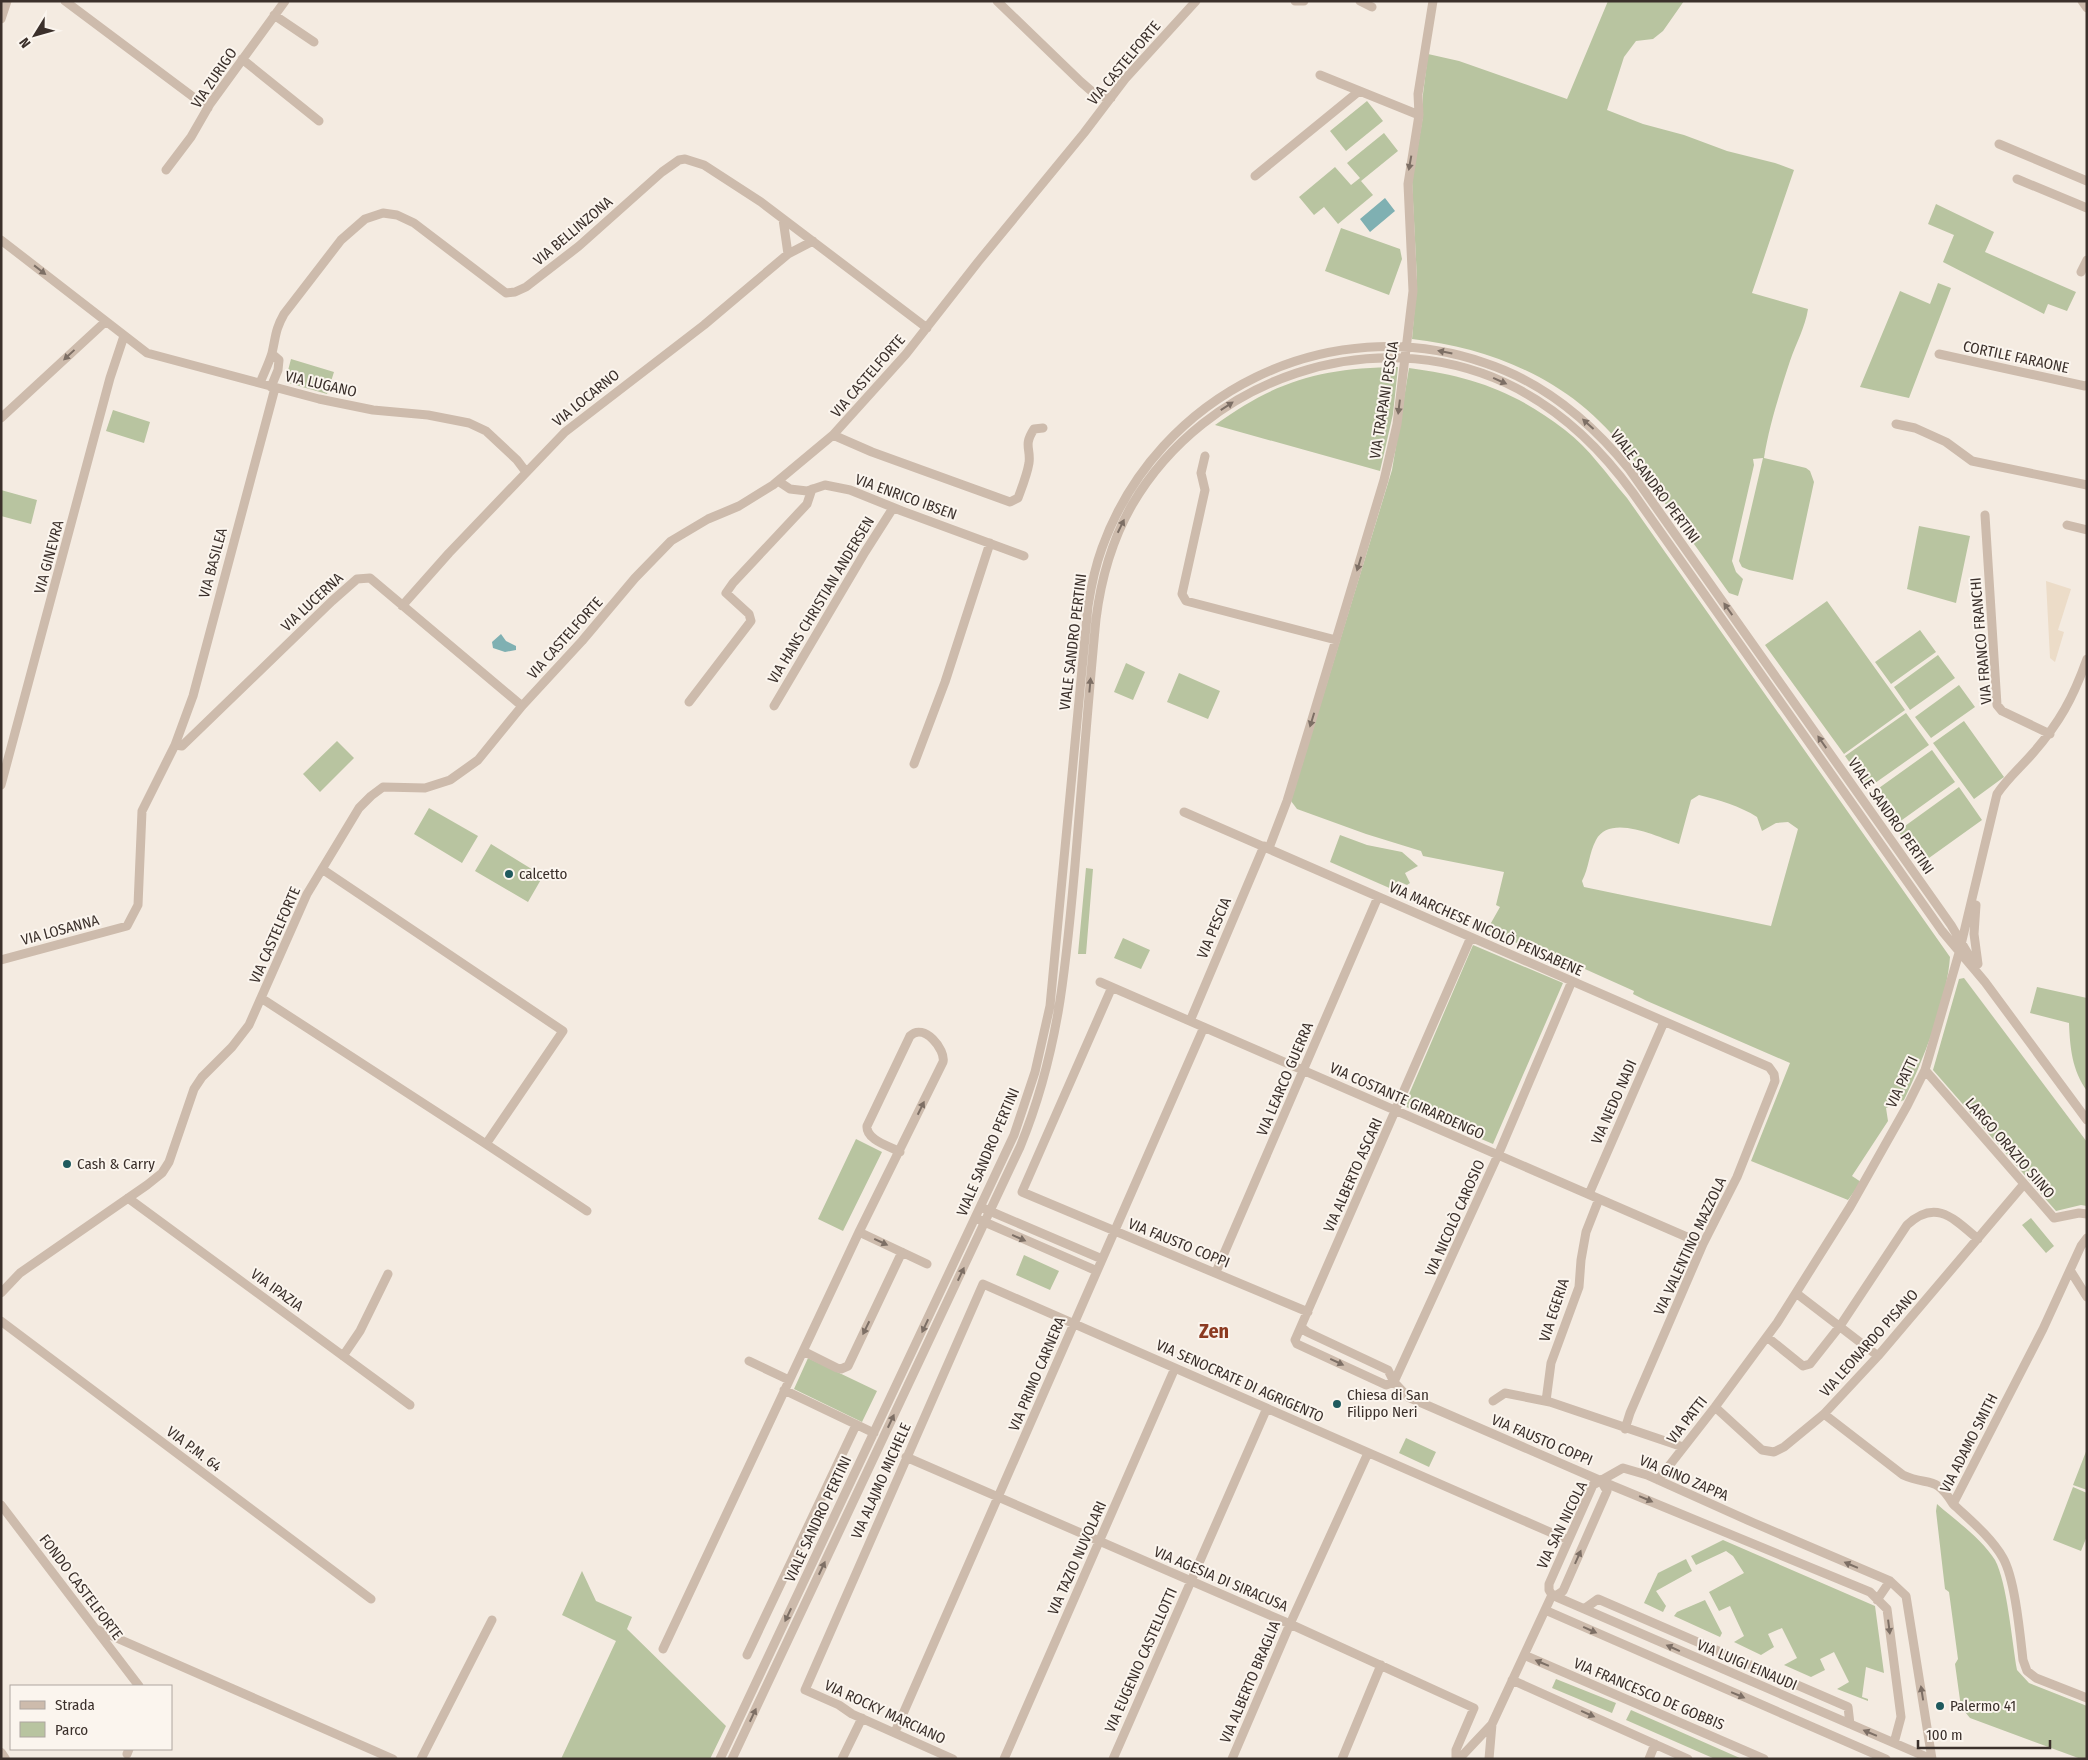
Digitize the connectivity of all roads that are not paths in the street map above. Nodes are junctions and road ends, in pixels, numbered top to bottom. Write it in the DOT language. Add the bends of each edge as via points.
graph roads {
  1 [pos="7,1"];
  2 [pos="65,1"];
  3 [pos="285,1"];
  4 [pos="997,1"];
  5 [pos="1196,1"];
  6 [pos="1295,1"];
  7 [pos="1304,1"];
  8 [pos="1360,1"];
  9 [pos="1432,1"];
  10 [pos="2082,1"];
  11 [pos="1372,7"];
  12 [pos="2087,8"];
  13 [pos="274,15"];
  14 [pos="1,19"];
  15 [pos="314,42"];
  16 [pos="242,59"];
  17 [pos="1320,75"];
  18 [pos="1358,92"];
  19 [pos="1111,98"];
  20 [pos="208,108"];
  21 [pos="1419,115"];
  22 [pos="319,121"];
  23 [pos="1999,144"];
  24 [pos="166,170"];
  25 [pos="1255,176"];
  26 [pos="2017,179"];
  27 [pos="2087,181"];
  28 [pos="2087,208"];
  29 [pos="784,219"];
  30 [pos="1,240"];
  31 [pos="814,241"];
  32 [pos="788,254"];
  33 [pos="2087,260"];
  34 [pos="2081,272"];
  35 [pos="105,322"];
  36 [pos="926,328"];
  37 [pos="124,336"];
  38 [pos="1406,347"];
  39 [pos="272,354"];
  40 [pos="1939,354"];
  41 [pos="1405,358"];
  42 [pos="260,383"];
  43 [pos="2087,385"];
  44 [pos="273,387"];
  45 [pos="1,418"];
  46 [pos="1896,424"];
  47 [pos="1043,428"];
  48 [pos="833,435"];
  49 [pos="1206,456"];
  50 [pos="526,472"];
  51 [pos="778,481"];
  52 [pos="2087,485"];
  53 [pos="812,489"];
  54 [pos="893,508"];
  55 [pos="1985,515"];
  56 [pos="2067,525"];
  57 [pos="2087,530"];
  58 [pos="990,543"];
  59 [pos="1024,556"];
  60 [pos="402,606"];
  61 [pos="1336,640"];
  62 [pos="2087,659"];
  63 [pos="689,702"];
  64 [pos="522,706"];
  65 [pos="774,706"];
  66 [pos="2050,734"];
  67 [pos="175,745"];
  68 [pos="914,764"];
  69 [pos="1,785"];
  70 [pos="1184,812"];
  71 [pos="1985,845"];
  72 [pos="1266,847"];
  73 [pos="322,870"];
  74 [pos="1378,897"];
  75 [pos="127,926"];
  76 [pos="1470,937"];
  77 [pos="1962,942"];
  78 [pos="1959,953"];
  79 [pos="1,960"];
  80 [pos="1572,981"];
  81 [pos="1985,981"];
  82 [pos="1100,982"];
  83 [pos="1112,987"];
  84 [pos="261,998"];
  85 [pos="1190,1021"];
  86 [pos="1664,1022"];
  87 [pos="1204,1027"];
  88 [pos="1304,1070"];
  89 [pos="1924,1070"];
  90 [pos="1774,1074"];
  91 [pos="1396,1110"];
  92 [pos="2087,1120"];
  93 [pos="486,1144"];
  94 [pos="900,1152"];
  95 [pos="1498,1155"];
  96 [pos="2024,1184"];
  97 [pos="1589,1194"];
  98 [pos="128,1198"];
  99 [pos="1599,1198"];
  100 [pos="980,1207"];
  101 [pos="586,1211"];
  102 [pos="990,1212"];
  103 [pos="2087,1214"];
  104 [pos="975,1218"];
  105 [pos="985,1223"];
  106 [pos="1114,1231"];
  107 [pos="859,1232"];
  108 [pos="1978,1239"];
  109 [pos="2084,1242"];
  110 [pos="1703,1244"];
  111 [pos="902,1252"];
  112 [pos="1102,1259"];
  113 [pos="927,1264"];
  114 [pos="2070,1270"];
  115 [pos="1097,1271"];
  116 [pos="1216,1272"];
  117 [pos="388,1274"];
  118 [pos="982,1284"];
  119 [pos="1,1293"];
  120 [pos="1796,1293"];
  121 [pos="2087,1297"];
  122 [pos="1308,1312"];
  123 [pos="1,1321"];
  124 [pos="1074,1324"];
  125 [pos="1840,1326"];
  126 [pos="1301,1327"];
  127 [pos="1767,1338"];
  128 [pos="803,1351"];
  129 [pos="343,1356"];
  130 [pos="1878,1356"];
  131 [pos="749,1361"];
  132 [pos="1176,1368"];
  133 [pos="789,1380"];
  134 [pos="1394,1382"];
  135 [pos="784,1390"];
  136 [pos="1493,1401"];
  137 [pos="1546,1401"];
  138 [pos="410,1405"];
  139 [pos="1716,1407"];
  140 [pos="1267,1408"];
  141 [pos="1824,1414"];
  142 [pos="856,1424"];
  143 [pos="1626,1429"];
  144 [pos="874,1433"];
  145 [pos="1683,1447"];
  146 [pos="1368,1453"];
  147 [pos="906,1457"];
  148 [pos="1601,1480"];
  149 [pos="1658,1480"];
  150 [pos="998,1498"];
  151 [pos="1953,1504"];
  152 [pos="1,1505"];
  153 [pos="1568,1540"];
  154 [pos="1099,1541"];
  155 [pos="1190,1581"];
  156 [pos="1890,1581"];
  157 [pos="1552,1595"];
  158 [pos="371,1599"];
  159 [pos="1877,1600"];
  160 [pos="1584,1609"];
  161 [pos="1545,1610"];
  162 [pos="492,1620"];
  163 [pos="1290,1624"];
  164 [pos="96,1629"];
  165 [pos="663,1649"];
  166 [pos="747,1655"];
  167 [pos="1524,1656"];
  168 [pos="1381,1665"];
  169 [pos="1512,1680"];
  170 [pos="138,1685"];
  171 [pos="805,1690"];
  172 [pos="2087,1698"];
  173 [pos="862,1718"];
  174 [pos="1492,1724"];
  175 [pos="1850,1724"];
  176 [pos="895,1732"];
  177 [pos="1894,1743"];
  178 [pos="1655,1744"];
  179 [pos="1,1754"];
  180 [pos="5,1759"];
  181 [pos="393,1759"];
  182 [pos="421,1759"];
  183 [pos="720,1759"];
  184 [pos="732,1759"];
  185 [pos="842,1759"];
  186 [pos="953,1759"];
  187 [pos="1004,1759"];
  188 [pos="1113,1759"];
  189 [pos="1232,1759"];
  190 [pos="1342,1759"];
  191 [pos="1458,1759"];
  192 [pos="1490,1759"];
  193 [pos="1649,1759"];
  194 [pos="1688,1759"];
  195 [pos="1764,1759"];
  196 [pos="1886,1759"];
  197 [pos="1932,1759"];
  1 -- 14 [label="street"];
  2 -- 20 [label="street"];
  3 -- 13 [label="street, VIA ZURIGO"];
  4 -- 19 [label="street" via="1096,95"];
  5 -- 19 [label="street, VIA CASTELFORTE"];
  6 -- 7 [label="street"];
  8 -- 11 [label="street"];
  9 -- 21 [label="street, VIA TRAPANI PESCIA" via="1418,94"];
  10 -- 12 [label="street"];
  13 -- 15 [label="street"];
  13 -- 16 [label="street, VIA ZURIGO"];
  16 -- 20 [label="street, VIA ZURIGO"];
  16 -- 22 [label="street"];
  17 -- 18 [label="street"];
  18 -- 21 [label="street"];
  18 -- 25 [label="street"];
  19 -- 36 [label="street, VIA CASTELFORTE"];
  20 -- 24 [label="street, VIA ZURIGO"];
  21 -- 38 [label="street, VIA TRAPANI PESCIA, one-way" via="1408,184 1413,291"];
  23 -- 27 [label="street"];
  26 -- 28 [label="street"];
  29 -- 31 [label="street, VIA BELLINZONA"];
  29 -- 32 [label="street"];
  29 -- 39 [label="street, VIA BELLINZONA" via="704,165 679,160 549,270 526,287 506,293 414,222 383,213 365,219 322,262 284,314 275,333"];
  30 -- 35 [label="street, VIA LUGANO, one-way"];
  31 -- 32 [label="street, VIA LOCARNO"];
  31 -- 36 [label="street, VIA BELLINZONA"];
  32 -- 50 [label="street, VIA LOCARNO" via="704,326 565,432"];
  33 -- 34 [label="street"];
  35 -- 37 [label="street, VIA LUGANO"];
  35 -- 45 [label="street, one-way"];
  36 -- 48 [label="street, VIA CASTELFORTE"];
  37 -- 42 [label="street, VIA LUGANO" via="147,353"];
  37 -- 69 [label="street, VIA GINEVRA"];
  38 -- 41 [label="street, VIA TRAPANI PESCIA"];
  77 -- 38 [label="street, VIALE SANDRO PERTINI, one-way" via="1642,487 1609,446 1567,408 1518,377 1464,356"];
  38 -- 100 [label="street, VIALE SANDRO PERTINI" via="1367,348 1301,359 1247,380 1222,394 1160,448 1114,517 1096,566 1088,606 1055,968 1044,1039 1014,1135"];
  39 -- 42 [label="street, VIA BELLINZONA"];
  39 -- 44 [label="street, VIA BELLINZONA" via="279,360"];
  40 -- 43 [label="street, CORTILE FARAONE"];
  41 -- 61 [label="street, VIA TRAPANI PESCIA, one-way" via="1397,424 1384,480"];
  41 -- 78 [label="street, VIALE SANDRO PERTINI, one-way" via="1456,366 1506,383 1556,413 1599,450 1633,493"];
  102 -- 41 [label="street, VIALE SANDRO PERTINI, one-way" via="1031,1121 1057,1027 1067,951 1096,619 1103,577 1118,532 1141,491 1166,458 1207,419 1237,399 1278,379 1321,365"];
  42 -- 44 [label="street, VIA LUGANO"];
  44 -- 50 [label="street, VIA LUGANO" via="373,410 469,423 486,432"];
  44 -- 67 [label="street, VIA BASILEA" via="193,696"];
  46 -- 52 [label="street" via="1916,428 1946,442 1972,461"];
  47 -- 48 [label="street" via="1034,429 1029,436 1029,464 1018,498 1010,502"];
  48 -- 51 [label="street, VIA CASTELFORTE"];
  49 -- 61 [label="street" via="1201,473 1205,490 1183,599"];
  50 -- 60 [label="street, VIA LOCARNO"];
  51 -- 53 [label="street, VIA ENRICO IBSEN" via="790,489"];
  51 -- 64 [label="street, VIA CASTELFORTE" via="739,506 708,519 671,541"];
  53 -- 54 [label="street, VIA ENRICO IBSEN" via="825,485 850,490"];
  53 -- 63 [label="street" via="807,504 726,593 749,614 751,620"];
  54 -- 58 [label="street, VIA ENRICO IBSEN"];
  54 -- 65 [label="street, VIA HANS CHRISTIAN ANDERSEN"];
  55 -- 66 [label="street, VIA FRANCO FRANCHI" via="1997,705 2002,712"];
  56 -- 57 [label="street"];
  58 -- 59 [label="street, VIA ENRICO IBSEN"];
  58 -- 68 [label="street" via="945,682"];
  60 -- 64 [label="street, VIA LUCERNA"];
  60 -- 67 [label="street, VIA LUCERNA" via="370,578 357,579 182,746"];
  61 -- 72 [label="street, VIA TRAPANI PESCIA, one-way" via="1286,800"];
  62 -- 66 [label="street, VIA PATTI" via="2067,708"];
  64 -- 73 [label="street, VIA CASTELFORTE" via="478,760 450,780 425,788 383,787 371,796 359,808"];
  66 -- 71 [label="street, VIA PATTI" via="1997,794"];
  67 -- 75 [label="street, VIA BASILEA" via="142,811 138,905"];
  70 -- 72 [label="street, VIA MARCHESE NICOLÒ PENSABENE"];
  71 -- 77 [label="street, VIA PATTI"];
  71 -- 81 [label="street" via="1974,934 1976,958"];
  72 -- 74 [label="street, VIA MARCHESE NICOLÒ PENSABENE"];
  72 -- 85 [label="street, VIA PESCIA"];
  73 -- 84 [label="street, VIA CASTELFORTE" via="307,894"];
  73 -- 93 [label="street" via="563,1032"];
  74 -- 76 [label="street, VIA MARCHESE NICOLÒ PENSABENE"];
  74 -- 88 [label="street, VIA LEARCO GUERRA"];
  75 -- 79 [label="street, VIA LOSANNA"];
  76 -- 80 [label="street, VIA MARCHESE NICOLÒ PENSABENE"];
  76 -- 91 [label="street, VIA ALBERTO ASCARI"];
  77 -- 78 [label="street, VIA PATTI"];
  77 -- 81 [label="street, VIALE SANDRO PERTINI"];
  78 -- 81 [label="street, VIALE SANDRO PERTINI"];
  78 -- 89 [label="street, VIA PATTI"];
  80 -- 86 [label="street, VIA MARCHESE NICOLÒ PENSABENE"];
  80 -- 95 [label="street, VIA NICOLÒ CAROSIO"];
  81 -- 92 [label="street"];
  82 -- 83 [label="street, VIA COSTANTE GIRARDENGO"];
  83 -- 85 [label="street, VIA COSTANTE GIRARDENGO"];
  83 -- 106 [label="street, VIA FAUSTO COPPI" via="1022,1192"];
  84 -- 93 [label="street"];
  84 -- 98 [label="street, VIA CASTELFORTE" via="248,1025 232,1047 194,1089 166,1167"];
  85 -- 87 [label="street, VIA COSTANTE GIRARDENGO"];
  86 -- 90 [label="street, VIA MARCHESE NICOLÒ PENSABENE" via="1768,1067"];
  86 -- 97 [label="street, VIA NEDO NADI"];
  87 -- 88 [label="street, VIA COSTANTE GIRARDENGO"];
  87 -- 106 [label="street, VIA PRIMO CARNERA"];
  88 -- 91 [label="street, VIA COSTANTE GIRARDENGO"];
  88 -- 116 [label="street, VIA LEARCO GUERRA"];
  89 -- 96 [label="street, LARGO ORAZIO SIINO"];
  89 -- 120 [label="street, VIA PATTI" via="1850,1207"];
  90 -- 110 [label="street, VIA VALENTINO MAZZOLA" via="1775,1082 1737,1177"];
  91 -- 95 [label="street, VIA COSTANTE GIRARDENGO"];
  91 -- 122 [label="street, VIA ALBERTO ASCARI"];
  93 -- 101 [label="street"];
  94 -- 94 [label="street, one-way" via="944,1059 942,1052 922,1031 910,1036 866,1130 872,1138"];
  94 -- 107 [label="street"];
  95 -- 97 [label="street, VIA COSTANTE GIRARDENGO"];
  95 -- 134 [label="street, VIA NICOLÒ CAROSIO"];
  96 -- 103 [label="street, LARGO ORAZIO SIINO" via="2054,1218"];
  96 -- 108 [label="street, VIA LEONARDO PISANO"];
  97 -- 99 [label="street, VIA COSTANTE GIRARDENGO"];
  98 -- 119 [label="street, VIA CASTELFORTE" via="20,1272"];
  98 -- 129 [label="street, VIA IPAZIA"];
  99 -- 110 [label="street, VIA COSTANTE GIRARDENGO"];
  99 -- 137 [label="street, VIA EGERIA" via="1586,1232 1579,1287 1551,1363"];
  100 -- 102 [label="street"];
  100 -- 104 [label="street, VIALE SANDRO PERTINI"];
  102 -- 105 [label="street, VIALE SANDRO PERTINI"];
  102 -- 112 [label="street"];
  104 -- 105 [label="street"];
  104 -- 144 [label="street, VIALE SANDRO PERTINI, one-way"];
  105 -- 115 [label="street, one-way"];
  184 -- 105 [label="street, VIALE SANDRO PERTINI, one-way"];
  106 -- 112 [label="street, VIA PRIMO CARNERA"];
  106 -- 116 [label="street, VIA FAUSTO COPPI"];
  107 -- 111 [label="street, one-way"];
  107 -- 128 [label="street"];
  108 -- 125 [label="street" via="1948,1214 1926,1212 1915,1217"];
  108 -- 130 [label="street, VIA LEONARDO PISANO"];
  109 -- 114 [label="street, VIA ADAMO SMITH"];
  110 -- 143 [label="street, VIA VALENTINO MAZZOLA"];
  111 -- 113 [label="street"];
  111 -- 128 [label="street, one-way" via="848,1366 838,1368"];
  112 -- 115 [label="street, VIA PRIMO CARNERA"];
  114 -- 121 [label="street"];
  114 -- 151 [label="street, VIA ADAMO SMITH"];
  115 -- 124 [label="street, VIA PRIMO CARNERA"];
  116 -- 122 [label="street, VIA FAUSTO COPPI"];
  117 -- 129 [label="street" via="360,1331"];
  118 -- 124 [label="street, VIA SENOCRATE DI AGRIGENTO"];
  118 -- 147 [label="street, VIA ALAJMO MICHELE"];
  120 -- 125 [label="street"];
  120 -- 127 [label="street, VIA PATTI"];
  122 -- 126 [label="street, VIA ALBERTO ASCARI"];
  123 -- 158 [label="street, VIA P.M. 64"];
  124 -- 132 [label="street, VIA SENOCRATE DI AGRIGENTO"];
  124 -- 150 [label="street, VIA PRIMO CARNERA"];
  125 -- 127 [label="street" via="1807,1366"];
  125 -- 130 [label="street"];
  126 -- 134 [label="street, VIA FAUSTO COPPI" via="1388,1370"];
  126 -- 134 [label="street, VIA ALBERTO ASCARI, one-way" via="1295,1340 1297,1344 1386,1385"];
  127 -- 139 [label="street, VIA PATTI"];
  128 -- 133 [label="street"];
  129 -- 138 [label="street, VIA IPAZIA"];
  130 -- 141 [label="street, VIA LEONARDO PISANO"];
  131 -- 133 [label="street"];
  132 -- 140 [label="street, VIA SENOCRATE DI AGRIGENTO"];
  132 -- 154 [label="street, VIA TAZIO NUVOLARI"];
  133 -- 135 [label="street"];
  134 -- 148 [label="street, VIA FAUSTO COPPI" via="1408,1397"];
  135 -- 142 [label="street"];
  135 -- 165 [label="street"];
  136 -- 137 [label="street" via="1504,1393"];
  137 -- 143 [label="street"];
  139 -- 141 [label="street, VIA LEONARDO PISANO" via="1768,1452 1779,1450"];
  139 -- 145 [label="street, VIA PATTI"];
  140 -- 146 [label="street, VIA SENOCRATE DI AGRIGENTO"];
  140 -- 155 [label="street, VIA EUGENIO CASTELLOTTI"];
  141 -- 151 [label="street" via="1903,1475 1937,1484"];
  142 -- 144 [label="street"];
  142 -- 166 [label="street"];
  143 -- 145 [label="street"];
  144 -- 183 [label="street, VIALE SANDRO PERTINI, one-way"];
  145 -- 149 [label="street, VIA PATTI"];
  146 -- 153 [label="street, VIA SENOCRATE DI AGRIGENTO"];
  146 -- 163 [label="street, VIA ALBERTO BRAGLIA"];
  147 -- 150 [label="street, VIA AGESIA DI SIRACUSA"];
  147 -- 171 [label="street, VIA ALAJMO MICHELE"];
  148 -- 149 [label="street, VIA GINO ZAPPA" via="1623,1468"];
  148 -- 153 [label="street, VIA SAN NICOLA" via="1593,1485"];
  157 -- 148 [label="street, VIA SAN NICOLA, one-way" via="1563,1591 1603,1500 1606,1490"];
  148 -- 159 [label="street, one-way" via="1870,1592"];
  156 -- 149 [label="street, VIA GINO ZAPPA, one-way"];
  150 -- 154 [label="street, VIA AGESIA DI SIRACUSA"];
  150 -- 176 [label="street, VIA PRIMO CARNERA"];
  151 -- 172 [label="street, VIA ADAMO SMITH" via="1993,1543 2004,1559 2027,1670 2036,1678"];
  152 -- 164 [label="street, FONDO CASTELFORTE"];
  153 -- 157 [label="street, VIA SAN NICOLA" via="1549,1584"];
  154 -- 155 [label="street, VIA AGESIA DI SIRACUSA"];
  154 -- 187 [label="street, VIA TAZIO NUVOLARI"];
  155 -- 163 [label="street, VIA AGESIA DI SIRACUSA"];
  155 -- 188 [label="street, VIA EUGENIO CASTELLOTTI"];
  156 -- 159 [label="street"];
  197 -- 156 [label="street, VIA GINO ZAPPA, one-way" via="1906,1596"];
  157 -- 160 [label="street, VIA LUIGI EINAUDI"];
  157 -- 161 [label="street, VIA SAN NICOLA"];
  159 -- 177 [label="street, one-way" via="1887,1610 1900,1717"];
  175 -- 160 [label="street, VIA LUIGI EINAUDI, one-way"];
  160 -- 175 [label="street" via="1598,1599 1848,1707"];
  161 -- 167 [label="street, VIA SAN NICOLA"];
  161 -- 196 [label="street, VIA LUIGI EINAUDI, one-way"];
  162 -- 182 [label="street"];
  163 -- 168 [label="street, VIA AGESIA DI SIRACUSA"];
  163 -- 189 [label="street, VIA ALBERTO BRAGLIA"];
  164 -- 170 [label="street, FONDO CASTELFORTE"];
  164 -- 181 [label="street"];
  167 -- 169 [label="street, VIA SAN NICOLA"];
  195 -- 167 [label="street, VIA FRANCESCO DE GOBBIS, one-way"];
  168 -- 190 [label="street"];
  168 -- 191 [label="street, VIA AGESIA DI SIRACUSA" via="1474,1708 1456,1750"];
  169 -- 174 [label="street, VIA SAN NICOLA"];
  169 -- 178 [label="street, one-way"];
  171 -- 173 [label="street, VIA ROCKY MARCIANO"];
  173 -- 176 [label="street, VIA ROCKY MARCIANO"];
  173 -- 185 [label="street"];
  174 -- 191 [label="street, VIA SAN NICOLA"];
  174 -- 192 [label="street"];
  177 -- 175 [label="street, VIA LUIGI EINAUDI, one-way"];
  176 -- 186 [label="street, VIA ROCKY MARCIANO"];
  177 -- 197 [label="street, VIA LUIGI EINAUDI"];
  178 -- 193 [label="street"];
  178 -- 194 [label="street"];
  179 -- 180 [label="street"];
}
